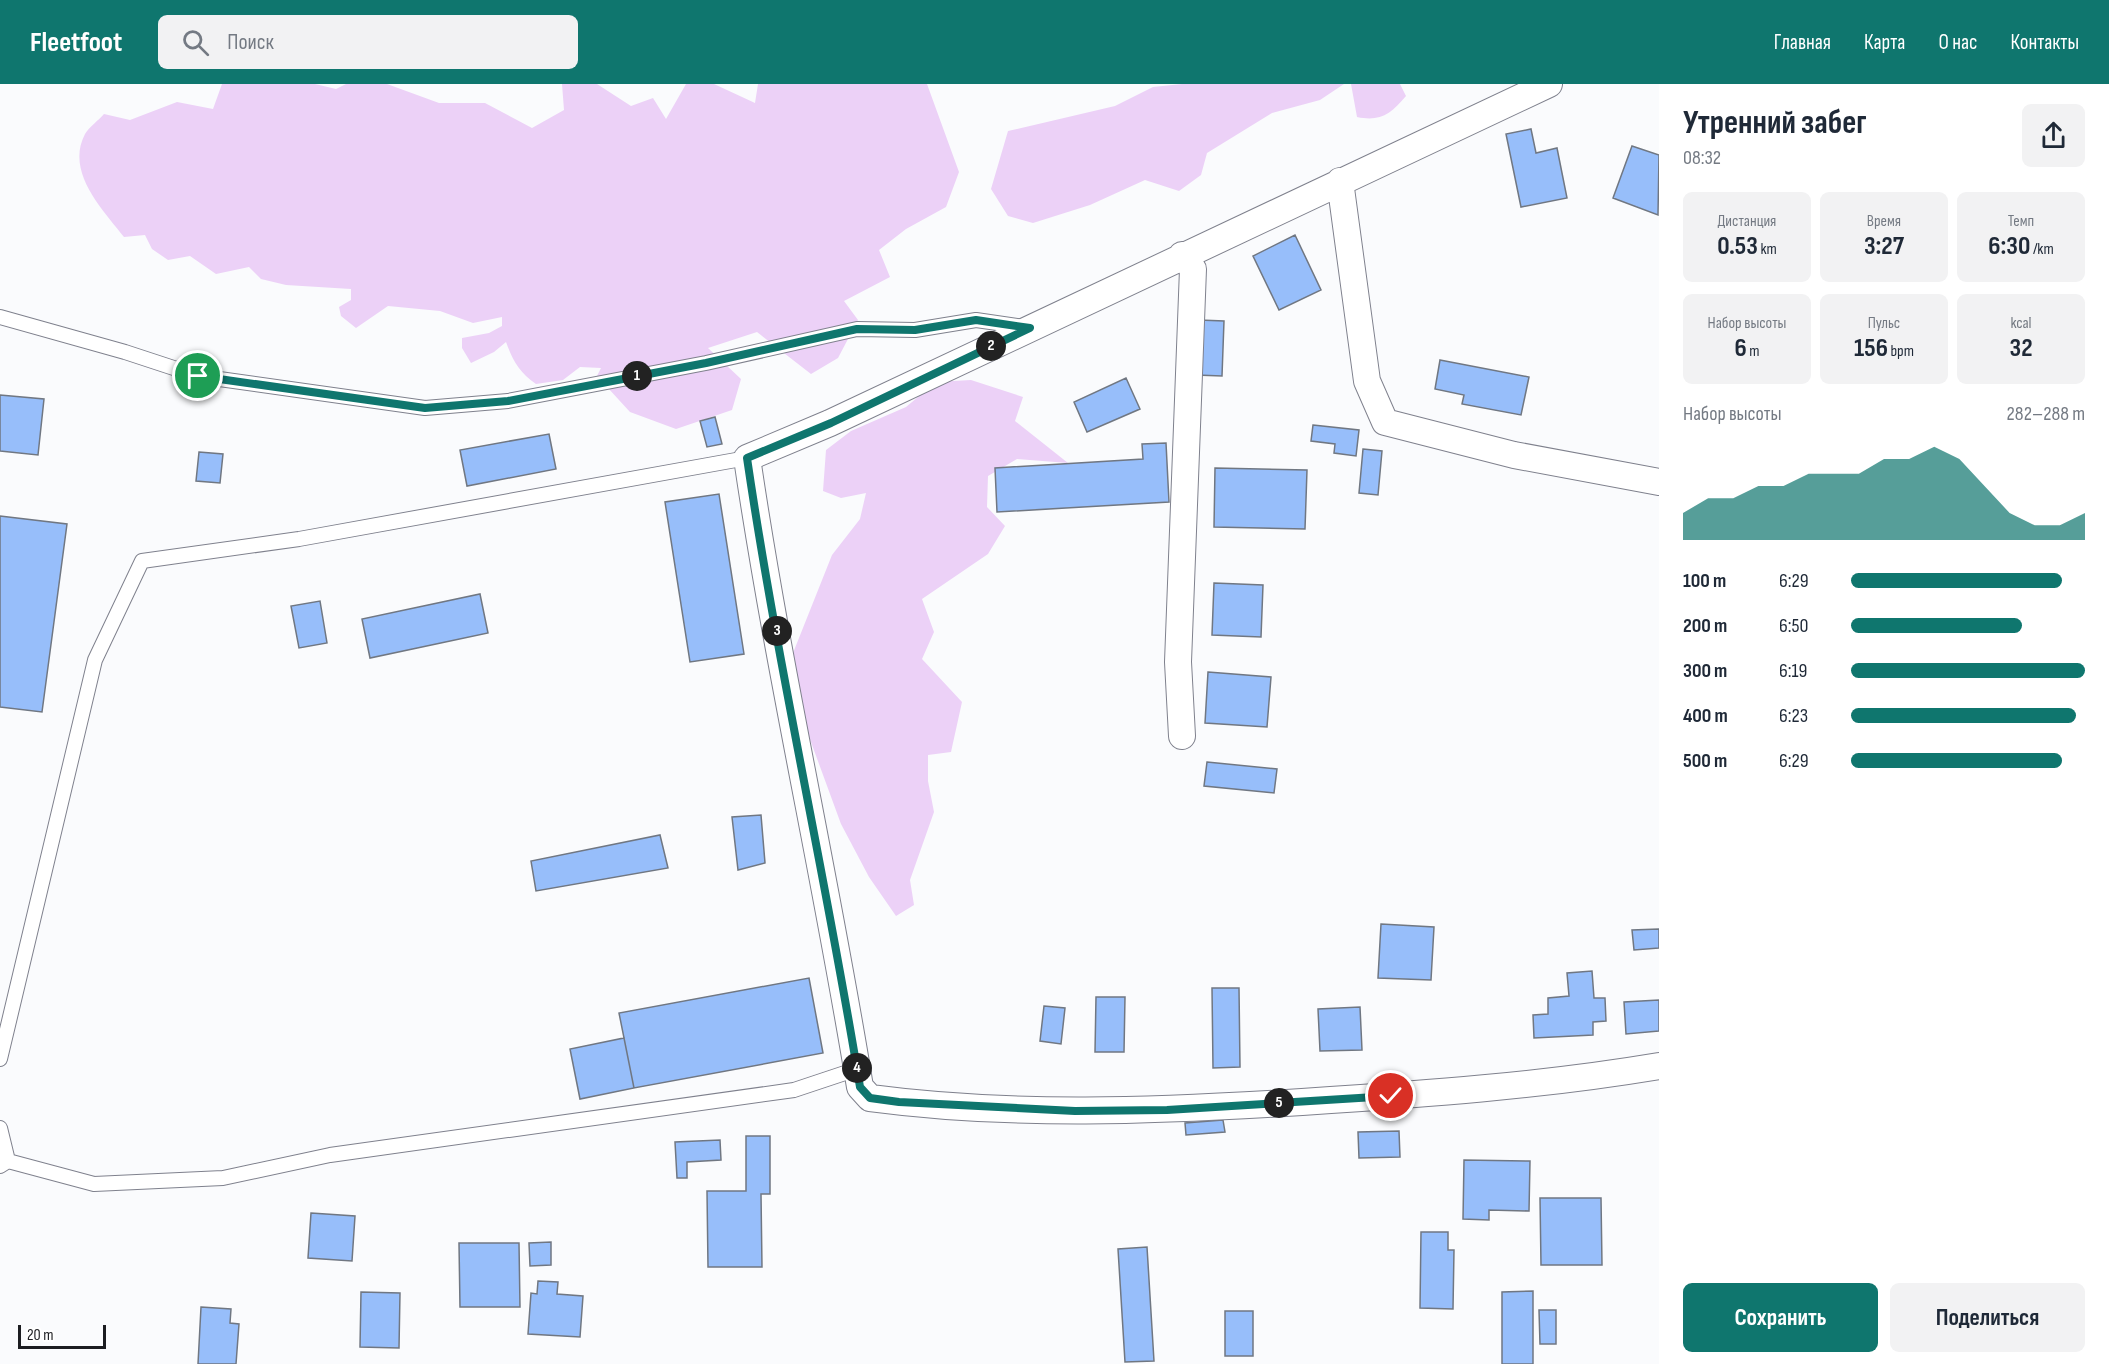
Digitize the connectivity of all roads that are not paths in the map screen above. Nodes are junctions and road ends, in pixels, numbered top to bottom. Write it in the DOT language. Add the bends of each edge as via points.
graph roads {
  1 [pos="1548,84"];
  2 [pos="1340,181"];
  3 [pos="1182,255"];
  4 [pos="0,317"];
  5 [pos="1030,328"];
  6 [pos="747,458"];
  7 [pos="1659,482"];
  8 [pos="1182,736"];
  9 [pos="0,1059"];
  10 [pos="1659,1066"];
  11 [pos="857,1069"];
  12 [pos="0,1128"];
  13 [pos="4,1164"];
  1 -- 2 [label="street"];
  2 -- 3 [label="street"];
  2 -- 7 [label="street" via="1367,381 1385,422 1514,455"];
  3 -- 5 [label="street"];
  3 -- 8 [label="street" via="1193,269 1178,662"];
  4 -- 5 [label="lane" via="198,376 425,408 508,401 857,329 915,330 976,320"];
  5 -- 6 [label="street" via="831,423"];
  6 -- 9 [label="lane" via="299,539 142,561 95,660"];
  6 -- 11 [label="street"];
  10 -- 11 [label="street" via="1579,1080 1466,1091 1167,1110 1075,1111 870,1098 860,1087"];
  11 -- 13 [label="lane" via="794,1090 330,1155 224,1178 94,1184"];
  12 -- 13 [label="lane"];
}
